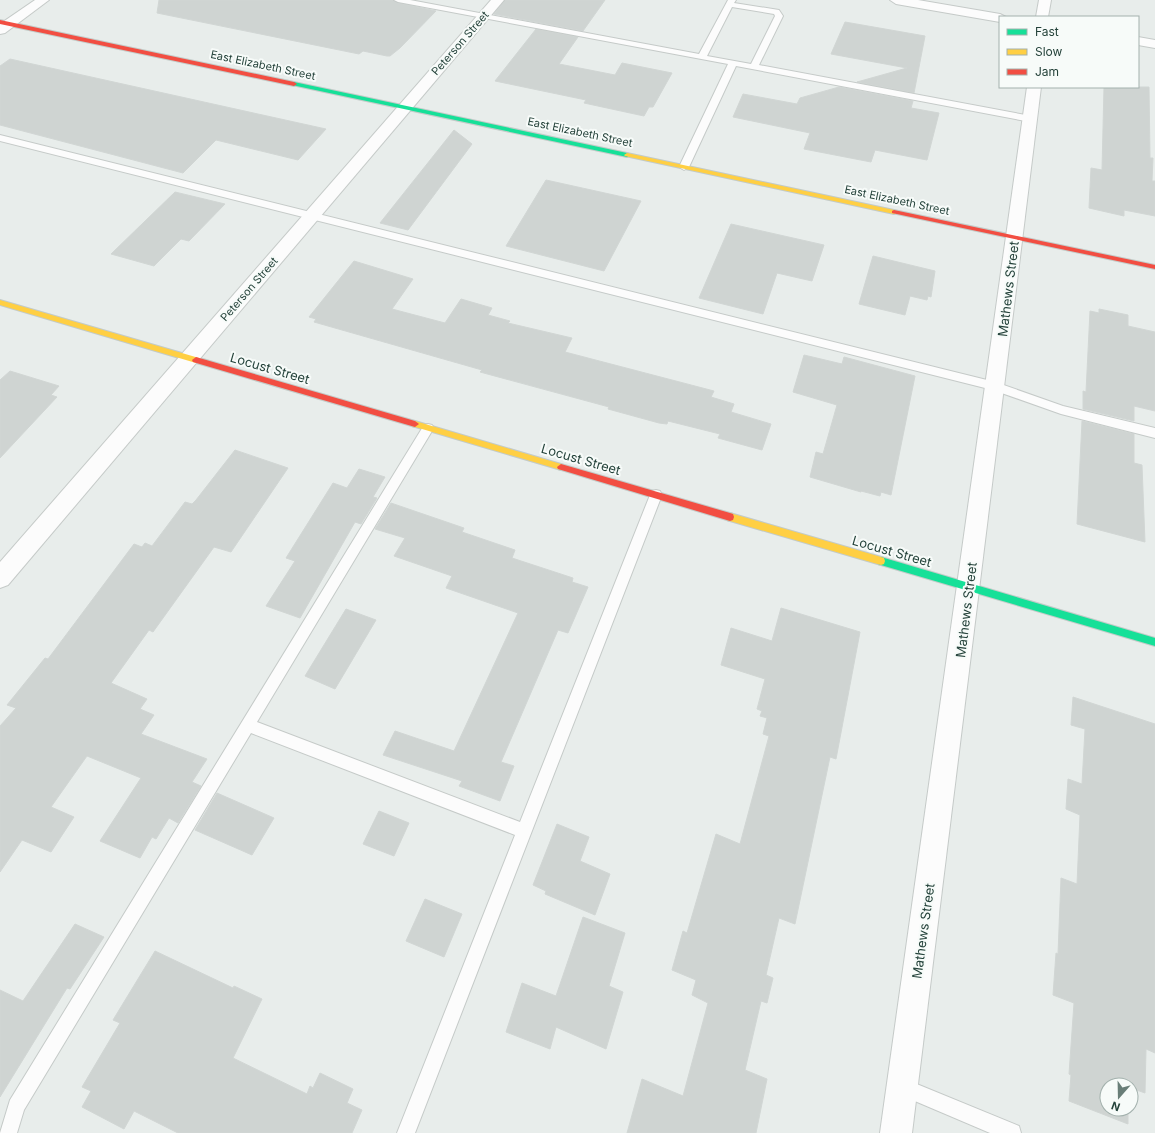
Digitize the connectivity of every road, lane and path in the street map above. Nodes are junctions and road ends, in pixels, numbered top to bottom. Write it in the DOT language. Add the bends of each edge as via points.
graph roads {
  1 [pos="43,0"];
  2 [pos="398,0"];
  3 [pos="498,0"];
  4 [pos="896,0"];
  5 [pos="1045,0"];
  6 [pos="731,2"];
  7 [pos="484,16"];
  8 [pos="1042,16"];
  9 [pos="999,18"];
  10 [pos="3,25"];
  11 [pos="1139,41"];
  12 [pos="1155,44"];
  13 [pos="702,57"];
  14 [pos="733,63"];
  15 [pos="754,67"];
  16 [pos="1034,88"];
  17 [pos="405,107"];
  18 [pos="1031,119"];
  19 [pos="0,138"];
  20 [pos="684,167"];
  21 [pos="313,215"];
  22 [pos="1015,237"];
  23 [pos="1155,267"];
  24 [pos="0,302"];
  25 [pos="190,357"];
  26 [pos="995,386"];
  27 [pos="428,428"];
  28 [pos="1155,433"];
  29 [pos="656,495"];
  30 [pos="0,578"];
  31 [pos="968,587"];
  32 [pos="1155,642"];
  33 [pos="248,725"];
  34 [pos="524,831"];
  35 [pos="902,1087"];
  36 [pos="8,1133"];
  37 [pos="406,1133"];
  38 [pos="896,1133"];
  39 [pos="1012,1133"];
  1 -- 10 [label="street"];
  2 -- 7 [label="lane"];
  3 -- 7 [label="street, Peterson Street"];
  4 -- 9 [label="street"];
  5 -- 8 [label="street"];
  6 -- 13 [label="lane"];
  6 -- 15 [label="lane" via="776,12 779,16"];
  7 -- 13 [label="lane"];
  7 -- 17 [label="street, Peterson Street"];
  10 -- 17 [label="street, East Elizabeth Street"];
  11 -- 12 [label="street"];
  13 -- 14 [label="lane"];
  14 -- 15 [label="lane"];
  14 -- 20 [label="lane"];
  15 -- 18 [label="lane"];
  16 -- 18 [label="street, Mathews Street"];
  17 -- 20 [label="street, East Elizabeth Street"];
  17 -- 21 [label="street, Peterson Street"];
  18 -- 22 [label="street, Mathews Street"];
  19 -- 21 [label="lane"];
  20 -- 22 [label="street, East Elizabeth Street"];
  21 -- 25 [label="street, Peterson Street"];
  21 -- 26 [label="lane"];
  22 -- 23 [label="street, East Elizabeth Street"];
  22 -- 26 [label="street, Mathews Street"];
  24 -- 25 [label="street, Locust Street"];
  25 -- 27 [label="street, Locust Street"];
  25 -- 30 [label="street, Peterson Street"];
  26 -- 28 [label="lane" via="1061,410"];
  26 -- 31 [label="street, Mathews Street"];
  27 -- 29 [label="street, Locust Street"];
  27 -- 33 [label="lane"];
  29 -- 31 [label="street, Locust Street"];
  29 -- 34 [label="lane"];
  31 -- 32 [label="street, Locust Street"];
  31 -- 35 [label="street, Mathews Street"];
  33 -- 34 [label="lane"];
  33 -- 36 [label="lane" via="16,1106"];
  34 -- 37 [label="lane"];
  35 -- 38 [label="street, Mathews Street"];
  35 -- 39 [label="lane"];
}
